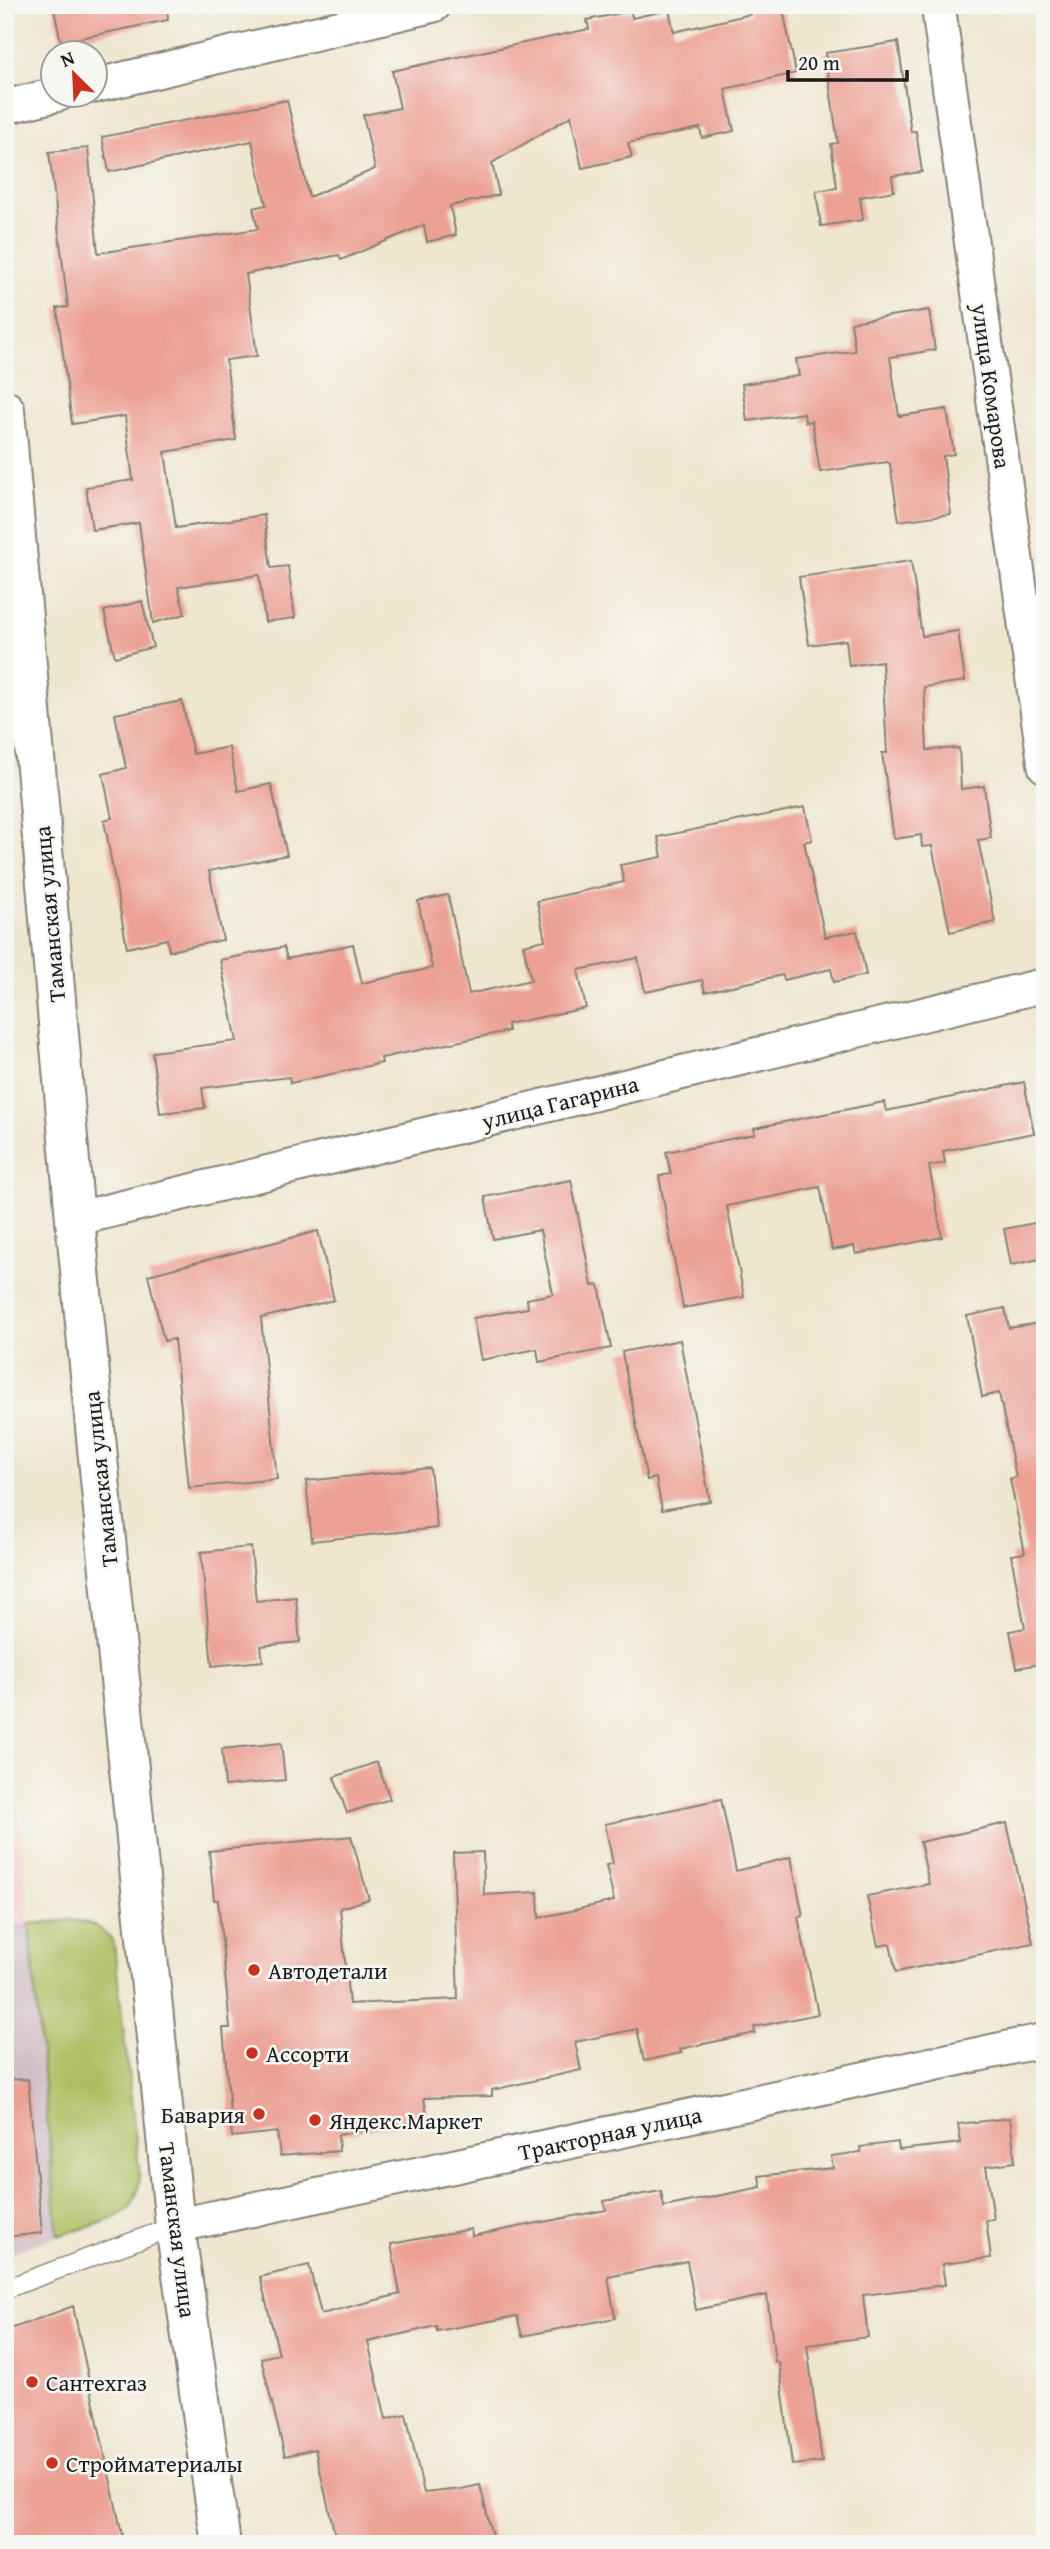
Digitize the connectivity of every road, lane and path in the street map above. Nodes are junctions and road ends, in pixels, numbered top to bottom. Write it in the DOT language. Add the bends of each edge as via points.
graph roads {
  1 [pos="434,5"];
  2 [pos="938,5"];
  3 [pos="108,83"];
  4 [pos="38,99"];
  5 [pos="5,107"];
  6 [pos="5,410"];
  7 [pos="1045,766"];
  8 [pos="1045,985"];
  9 [pos="75,1219"];
  10 [pos="1045,2040"];
  11 [pos="175,2226"];
  12 [pos="5,2289"];
  13 [pos="221,2544"];
  1 -- 3 [label="street"];
  2 -- 7 [label="street, улица Комарова"];
  4 -- 5 [label="street"];
  6 -- 9 [label="street, Таманская улица"];
  8 -- 9 [label="street, улица Гагарина"];
  9 -- 11 [label="street, Таманская улица"];
  10 -- 11 [label="street, Тракторная улица"];
  11 -- 12 [label="lane"];
  11 -- 13 [label="street, Таманская улица"];
}
